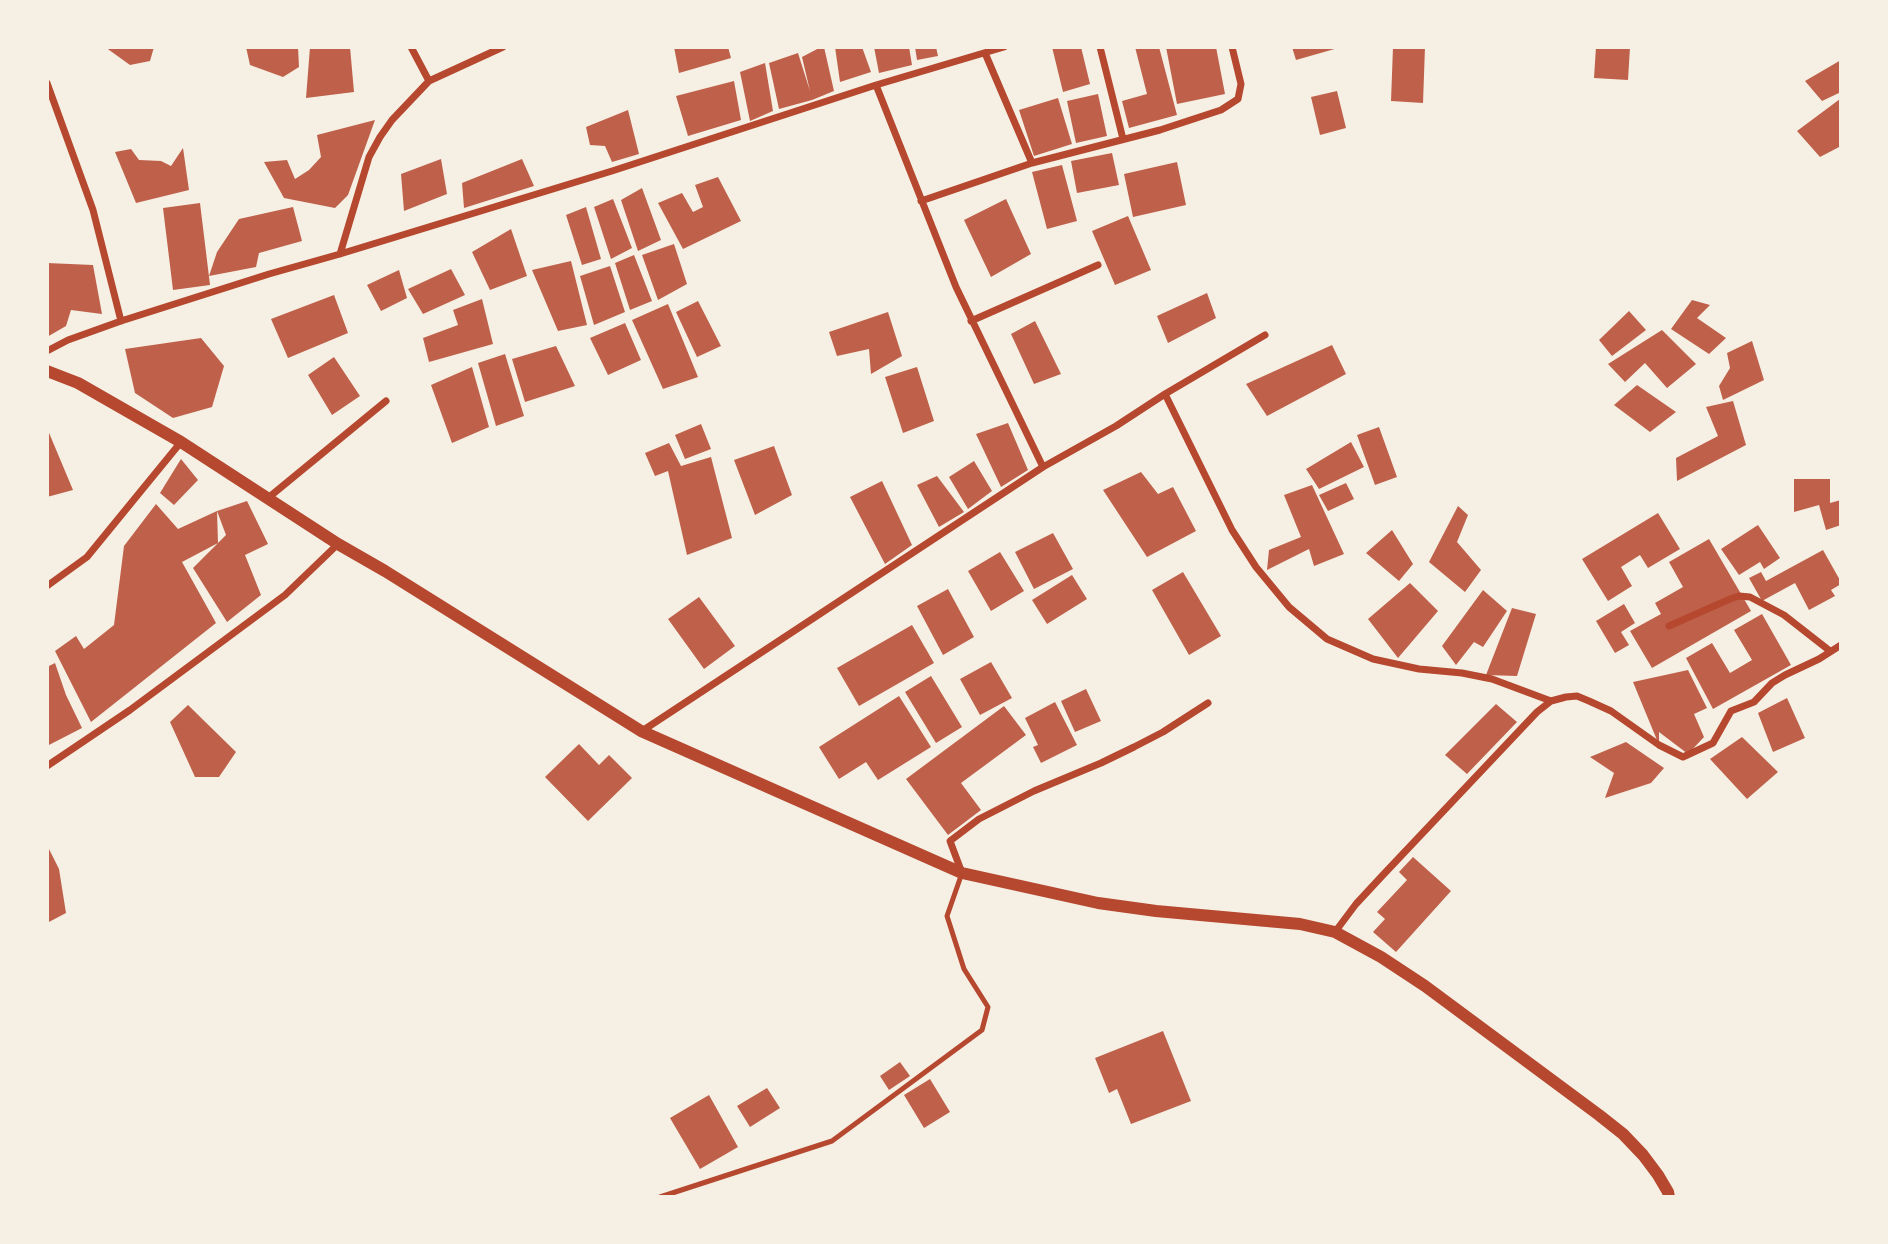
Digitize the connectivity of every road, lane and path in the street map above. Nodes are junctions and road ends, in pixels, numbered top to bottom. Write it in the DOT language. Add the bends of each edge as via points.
graph roads {
  1 [pos="411,47"];
  2 [pos="503,47"];
  3 [pos="1004,47"];
  4 [pos="1100,47"];
  5 [pos="1231,47"];
  6 [pos="985,53"];
  7 [pos="429,81"];
  8 [pos="47,83"];
  9 [pos="876,85"];
  10 [pos="1123,139"];
  11 [pos="1032,163"];
  12 [pos="921,201"];
  13 [pos="340,254"];
  14 [pos="1098,265"];
  15 [pos="121,321"];
  16 [pos="971,321"];
  17 [pos="1265,335"];
  18 [pos="47,351"];
  19 [pos="47,371"];
  20 [pos="1165,394"];
  21 [pos="386,401"];
  22 [pos="181,442"];
  23 [pos="1043,467"];
  24 [pos="268,498"];
  25 [pos="338,544"];
  26 [pos="47,586"];
  27 [pos="1669,626"];
  28 [pos="1841,645"];
  29 [pos="1830,651"];
  30 [pos="1551,701"];
  31 [pos="1208,704"];
  32 [pos="641,731"];
  33 [pos="47,766"];
  34 [pos="962,873"];
  35 [pos="1335,932"];
  36 [pos="1669,1195"];
  37 [pos="660,1197"];
  1 -- 7 [label="street"];
  2 -- 7 [label="street"];
  3 -- 6 [label="street"];
  4 -- 10 [label="street"];
  5 -- 10 [label="street" via="1241,84 1238,99 1221,110"];
  6 -- 9 [label="street"];
  6 -- 11 [label="street"];
  7 -- 13 [label="street" via="392,120 369,157"];
  8 -- 15 [label="street" via="93,210"];
  9 -- 12 [label="street"];
  9 -- 13 [label="street"];
  10 -- 11 [label="street"];
  11 -- 12 [label="street"];
  12 -- 16 [label="street"];
  13 -- 15 [label="street"];
  14 -- 16 [label="street"];
  15 -- 18 [label="street"];
  16 -- 23 [label="street"];
  17 -- 20 [label="street"];
  19 -- 22 [label="street" via="78,383"];
  20 -- 23 [label="street"];
  20 -- 30 [label="street" via="1232,530 1256,567 1289,607 1327,639 1373,659 1492,679"];
  21 -- 24 [label="street"];
  22 -- 24 [label="street"];
  22 -- 26 [label="street" via="87,557"];
  23 -- 32 [label="street"];
  24 -- 25 [label="street"];
  25 -- 32 [label="street"];
  25 -- 33 [label="street" via="285,595"];
  27 -- 29 [label="street" via="1730,598 1750,597 1784,615"];
  28 -- 29 [label="street"];
  29 -- 30 [label="street" via="1772,683 1754,702 1731,711 1713,743 1683,757 1589,701 1577,696"];
  30 -- 35 [label="street" via="1381,876"];
  31 -- 34 [label="street" via="1134,747 979,818 950,841"];
  32 -- 34 [label="street"];
  34 -- 35 [label="street" via="1098,903 1300,924"];
  34 -- 37 [label="lane" via="947,916 964,969 988,1007 982,1030 832,1141"];
  35 -- 36 [label="street" via="1425,986 1600,1115 1643,1155"];
}
